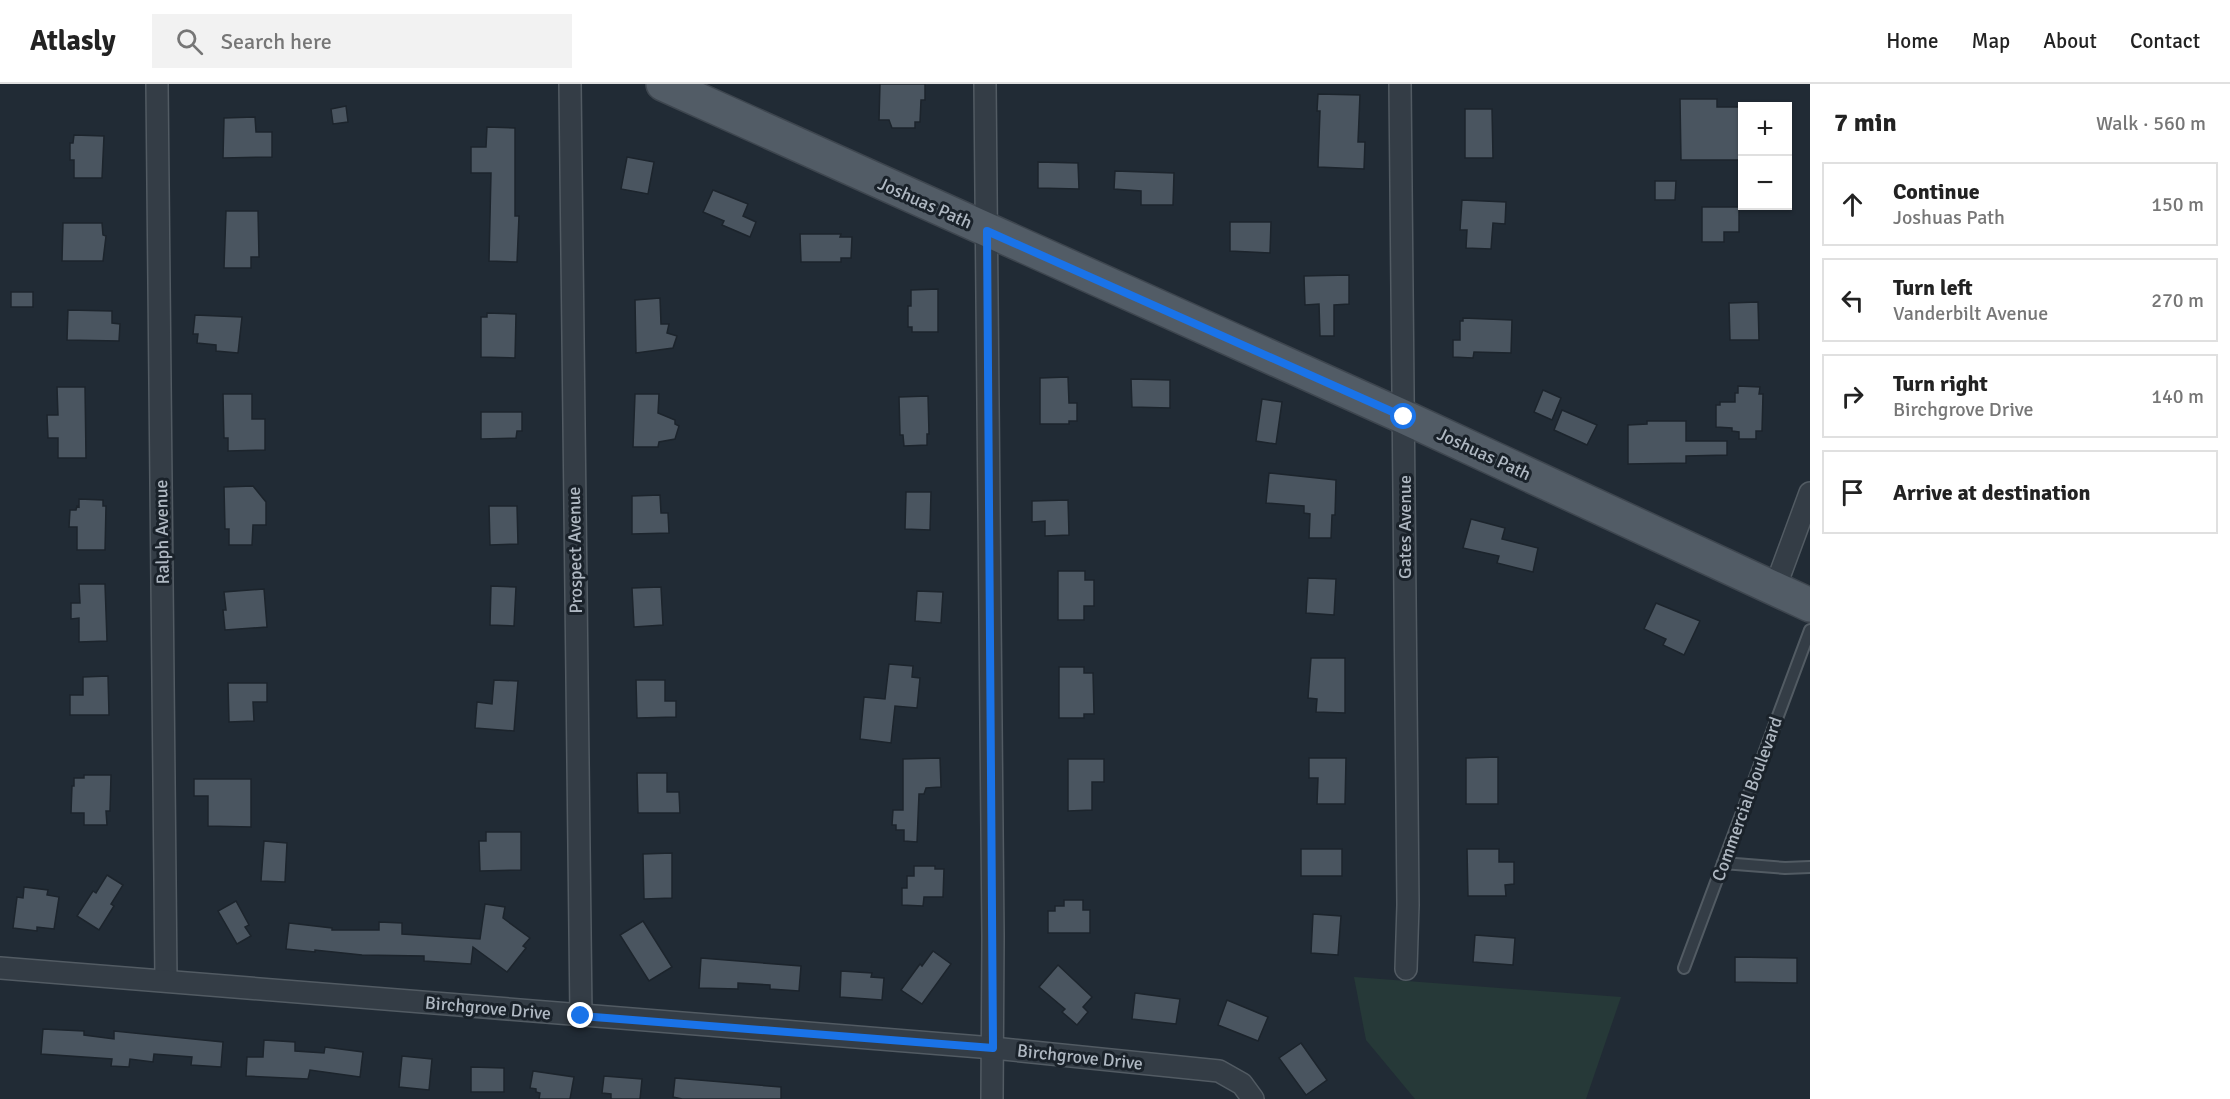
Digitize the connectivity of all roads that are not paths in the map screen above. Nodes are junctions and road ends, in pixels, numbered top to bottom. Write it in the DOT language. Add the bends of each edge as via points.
graph roads {
  1 [pos="158,84"];
  2 [pos="570,84"];
  3 [pos="663,84"];
  4 [pos="985,84"];
  5 [pos="1400,84"];
  6 [pos="987,231"];
  7 [pos="1404,417"];
  8 [pos="1810,493"];
  9 [pos="1775,588"];
  10 [pos="1810,605"];
  11 [pos="1810,630"];
  12 [pos="1723,863"];
  13 [pos="1810,867"];
  14 [pos="0,968"];
  15 [pos="1684,968"];
  16 [pos="1406,969"];
  17 [pos="166,980"];
  18 [pos="581,1016"];
  19 [pos="993,1048"];
  20 [pos="992,1099"];
  21 [pos="1253,1099"];
  1 -- 17 [label="street, Ralph Avenue"];
  2 -- 18 [label="street, Prospect Avenue"];
  3 -- 6 [label="main road, Joshuas Path"];
  4 -- 6 [label="street"];
  5 -- 7 [label="street, Gates Avenue"];
  6 -- 7 [label="main road, Joshuas Path"];
  6 -- 19 [label="street"];
  7 -- 9 [label="main road, Joshuas Path"];
  7 -- 16 [label="street, Gates Avenue"];
  8 -- 9 [label="street"];
  9 -- 10 [label="main road, Joshuas Path"];
  11 -- 12 [label="lane, Commercial Boulevard"];
  12 -- 13 [label="lane"];
  12 -- 15 [label="lane, Commercial Boulevard"];
  14 -- 17 [label="street, Birchgrove Drive"];
  17 -- 18 [label="street, Birchgrove Drive"];
  18 -- 19 [label="street, Birchgrove Drive"];
  19 -- 20 [label="street"];
  19 -- 21 [label="street, Birchgrove Drive" via="1219,1071 1242,1084"];
}
